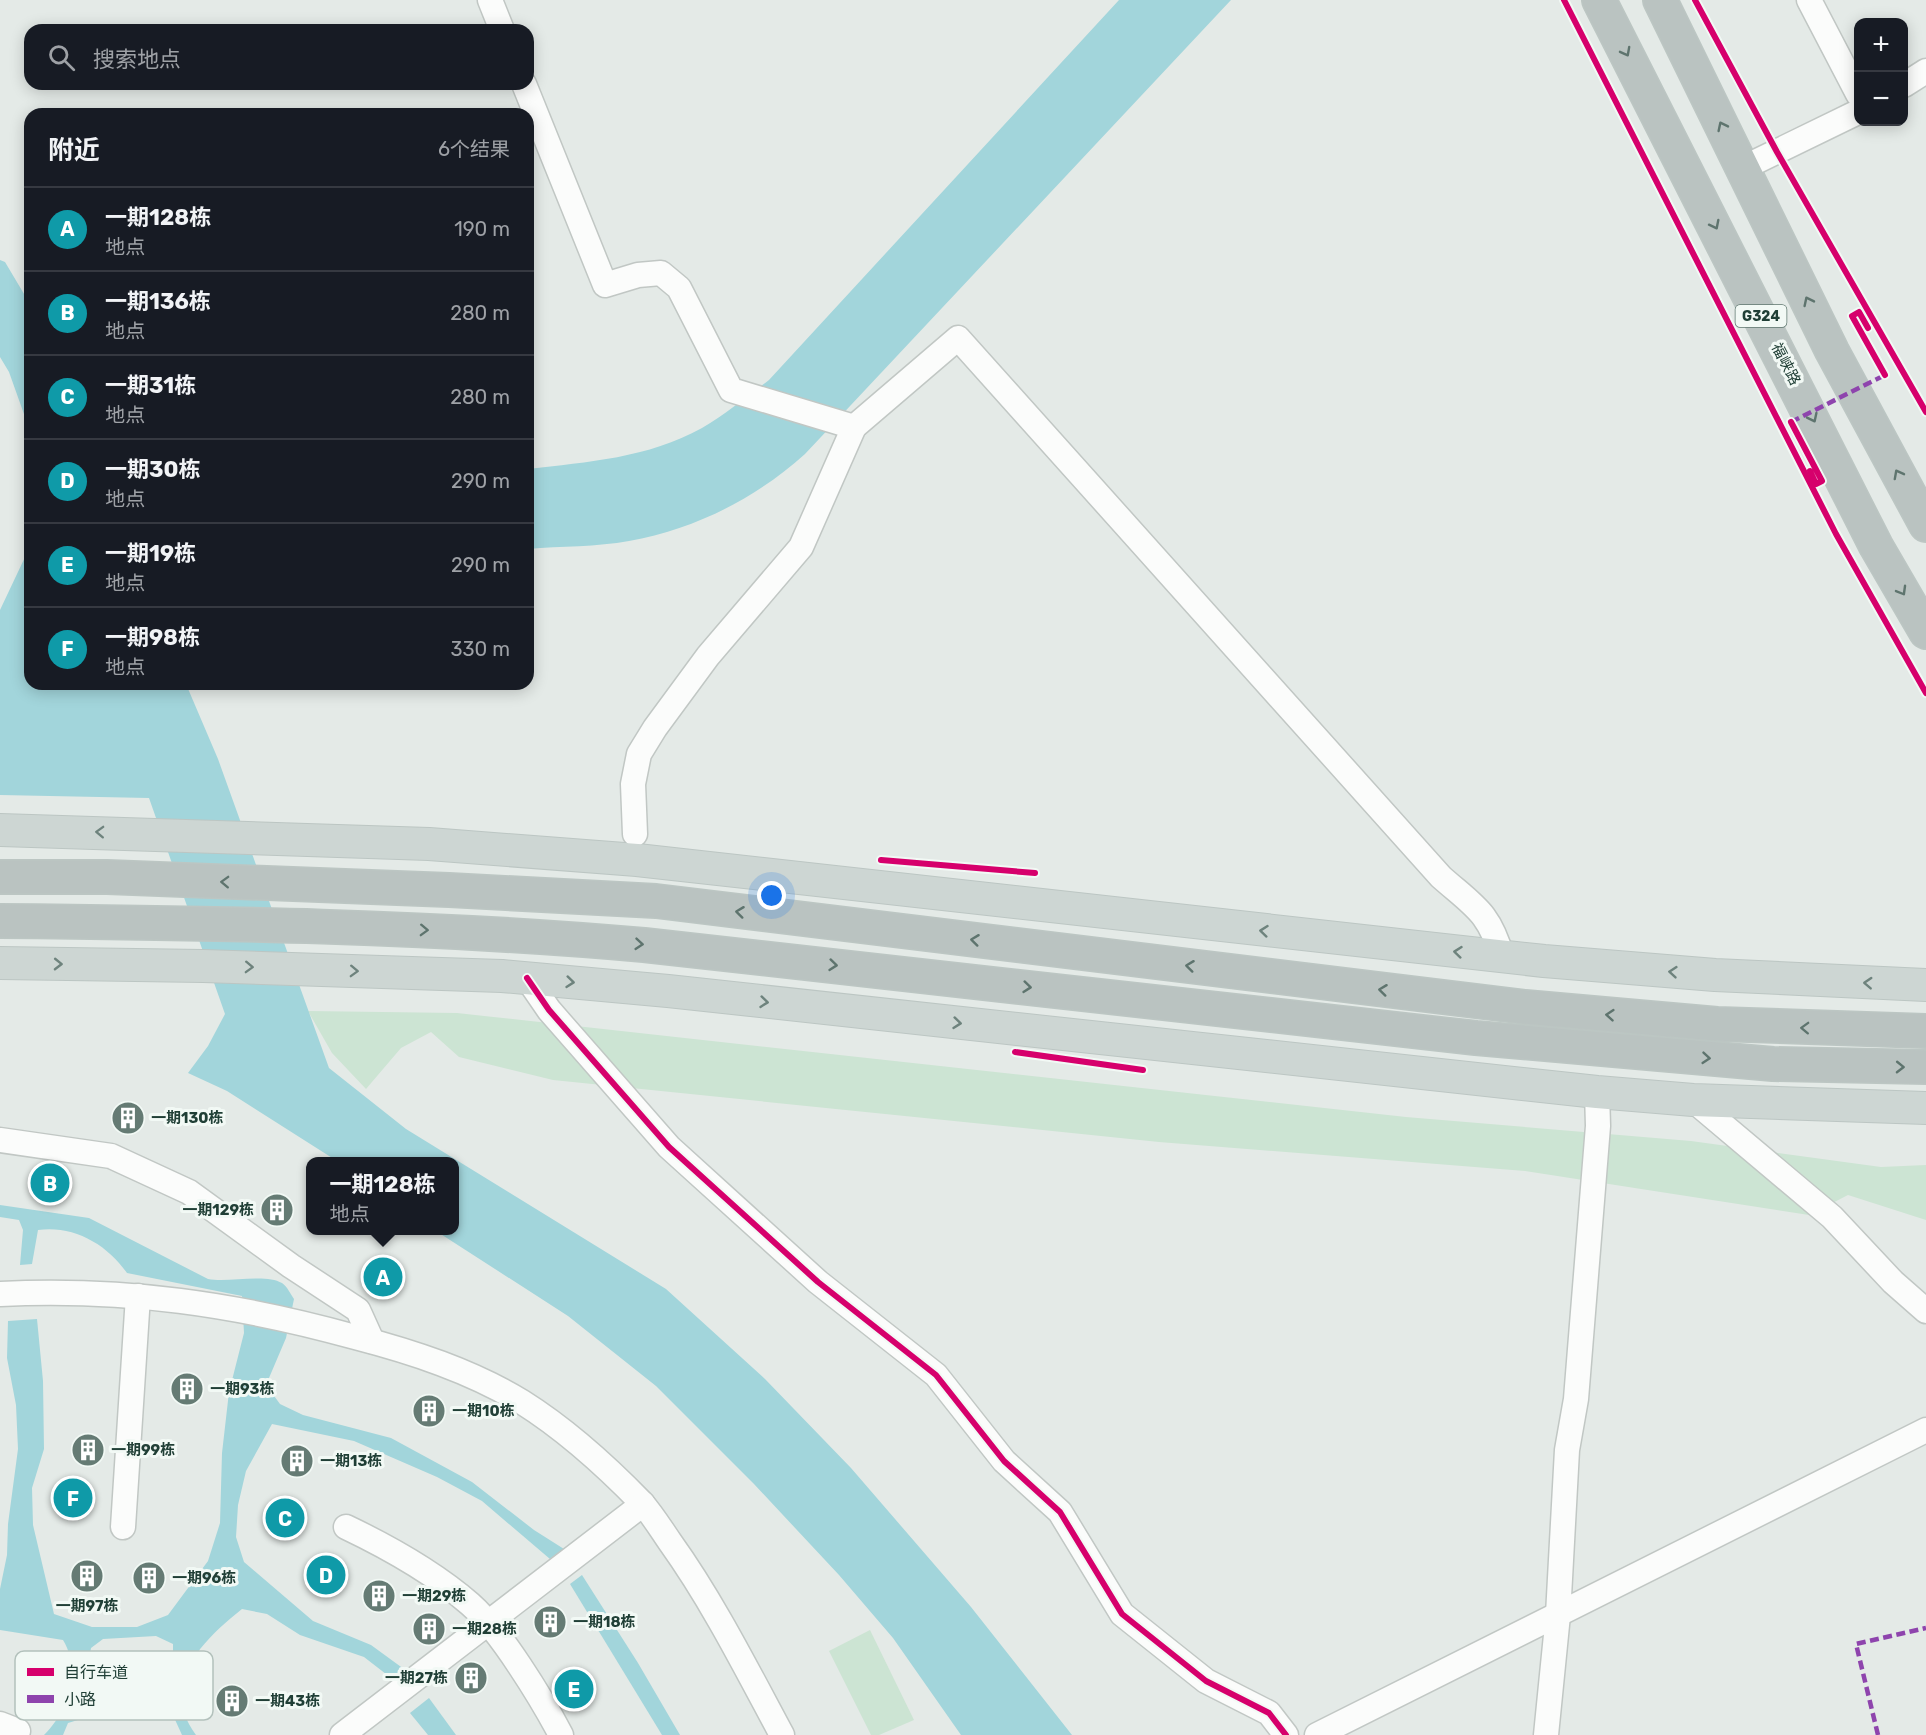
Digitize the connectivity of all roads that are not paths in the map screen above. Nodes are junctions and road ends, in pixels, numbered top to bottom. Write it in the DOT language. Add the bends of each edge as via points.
graph roads {
  1 [pos="490,0"];
  2 [pos="1599,0"];
  3 [pos="1660,0"];
  4 [pos="1809,0"];
  5 [pos="500,24"];
  6 [pos="1926,71"];
  7 [pos="1908,82"];
  8 [pos="1854,86"];
  9 [pos="526,90"];
  10 [pos="534,108"];
  11 [pos="534,109"];
  12 [pos="1854,114"];
  13 [pos="1743,168"];
  14 [pos="847,424"];
  15 [pos="1926,525"];
  16 [pos="1926,632"];
  17 [pos="0,830"];
  18 [pos="635,834"];
  19 [pos="0,860"];
  20 [pos="0,877"];
  21 [pos="94,878"];
  22 [pos="0,921"];
  23 [pos="189,923"];
  24 [pos="0,933"];
  25 [pos="1502,957"];
  26 [pos="0,963"];
  27 [pos="527,978"];
  28 [pos="1926,985"];
  29 [pos="1926,1031"];
  30 [pos="1926,1067"];
  31 [pos="1598,1092"];
  32 [pos="1693,1100"];
  33 [pos="1926,1108"];
  34 [pos="0,1140"];
  35 [pos="0,1294"];
  36 [pos="138,1296"];
  37 [pos="1926,1311"];
  38 [pos="372,1341"];
  39 [pos="1926,1430"];
  40 [pos="643,1504"];
  41 [pos="123,1527"];
  42 [pos="346,1527"];
  43 [pos="1558,1615"];
  44 [pos="488,1623"];
  45 [pos="342,1735"];
  46 [pos="561,1735"];
  47 [pos="782,1735"];
  48 [pos="1286,1735"];
  49 [pos="1317,1735"];
  50 [pos="1546,1735"];
  1 -- 5 [label="street"];
  2 -- 16 [label="highway, 福峡路 / G324, one-way" via="1876,546"];
  13 -- 3 [label="highway, G324, one-way"];
  4 -- 8 [label="street"];
  6 -- 7 [label="street"];
  9 -- 10 [label="street"];
  11 -- 14 [label="street" via="605,285 661,273 679,288 730,390"];
  12 -- 13 [label="street"];
  15 -- 13 [label="highway, G324, one-way" via="1832,351"];
  14 -- 18 [label="street" via="801,548 708,656 639,754 633,784"];
  14 -- 25 [label="street" via="957,338 1442,878 1485,916"];
  25 -- 17 [label="main road, one-way" via="636,860 429,844"];
  19 -- 21 [label="highway"];
  20 -- 21 [label="highway"];
  29 -- 21 [label="highway, one-way" via="1717,1024 1525,1007 656,901"];
  22 -- 23 [label="highway"];
  23 -- 24 [label="highway"];
  23 -- 30 [label="highway, one-way" via="520,934 1476,1038 1773,1064"];
  28 -- 25 [label="main road, one-way" via="1715,975"];
  26 -- 27 [label="main road, one-way"];
  27 -- 31 [label="main road, one-way"];
  27 -- 48 [label="street" via="549,1010 669,1147 818,1282 936,1375 1004,1461 1060,1512 1122,1614 1206,1681 1269,1713"];
  31 -- 32 [label="main road"];
  31 -- 43 [label="street" via="1576,1399 1567,1450"];
  32 -- 33 [label="main road"];
  32 -- 37 [label="street" via="1832,1217"];
  34 -- 38 [label="street" via="111,1156 189,1192 358,1310"];
  35 -- 36 [label="street"];
  36 -- 38 [label="street" via="240,1308"];
  36 -- 41 [label="street"];
  38 -- 40 [label="street" via="465,1373 522,1402 584,1448"];
  39 -- 43 [label="street"];
  40 -- 44 [label="street"];
  40 -- 47 [label="street" via="686,1564"];
  42 -- 44 [label="street" via="394,1550 470,1605"];
  43 -- 49 [label="street"];
  43 -- 50 [label="street"];
  44 -- 45 [label="street"];
  44 -- 46 [label="street"];
}
